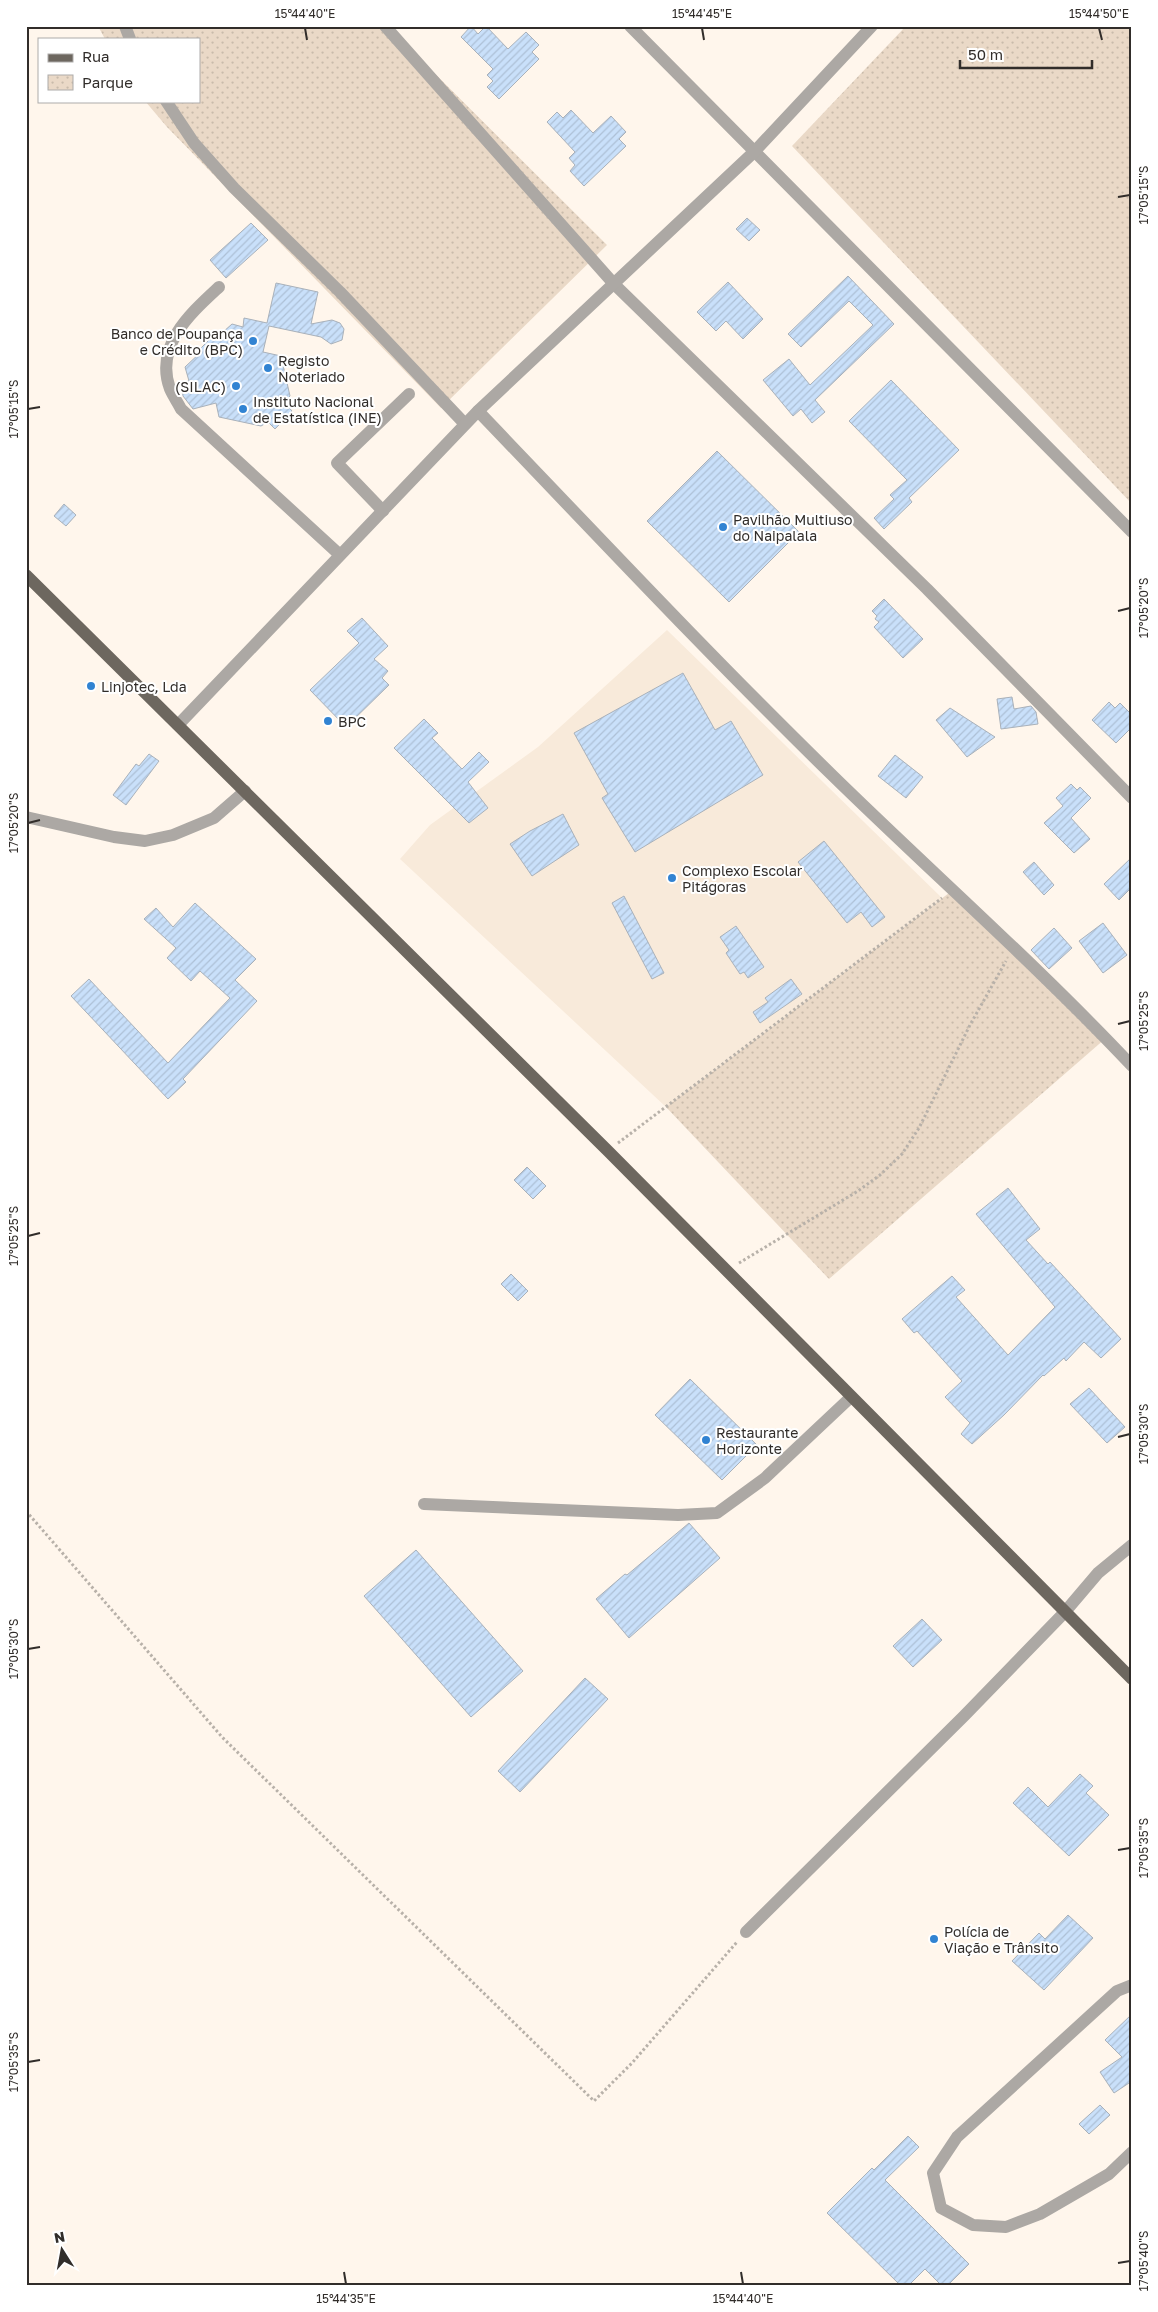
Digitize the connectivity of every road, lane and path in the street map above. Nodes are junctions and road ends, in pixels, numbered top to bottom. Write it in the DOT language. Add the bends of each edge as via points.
graph roads {
  1 [pos="125,26"];
  2 [pos="385,26"];
  3 [pos="630,26"];
  4 [pos="872,26"];
  5 [pos="130,38"];
  6 [pos="167,102"];
  7 [pos="754,152"];
  8 [pos="614,284"];
  9 [pos="220,287"];
  10 [pos="409,394"];
  11 [pos="478,411"];
  12 [pos="465,424"];
  13 [pos="383,511"];
  14 [pos="1132,532"];
  15 [pos="340,555"];
  16 [pos="26,574"];
  17 [pos="178,725"];
  18 [pos="245,791"];
  19 [pos="1132,798"];
  20 [pos="26,817"];
  21 [pos="953,890"];
  22 [pos="1014,947"];
  23 [pos="1132,1066"];
  24 [pos="608,1151"];
  25 [pos="726,1270"];
  26 [pos="851,1397"];
  27 [pos="424,1504"];
  28 [pos="26,1511"];
  29 [pos="1132,1545"];
  30 [pos="1064,1613"];
  31 [pos="1132,1679"];
  32 [pos="746,1932"];
  33 [pos="1132,1985"];
  34 [pos="1132,2152"];
  1 -- 5 [label="street"];
  2 -- 8 [label="street"];
  3 -- 7 [label="street"];
  4 -- 7 [label="street"];
  6 -- 12 [label="street" via="194,143 234,188 340,292"];
  7 -- 8 [label="street"];
  7 -- 14 [label="street"];
  8 -- 11 [label="street"];
  8 -- 19 [label="street" via="927,588"];
  9 -- 15 [label="street" via="191,313 170,345 166,364 170,388 181,409"];
  10 -- 13 [label="street" via="337,464"];
  11 -- 12 [label="street"];
  11 -- 21 [label="street" via="736,679"];
  12 -- 13 [label="street"];
  13 -- 15 [label="street"];
  15 -- 17 [label="street"];
  16 -- 17 [label="main road"];
  17 -- 18 [label="main road"];
  18 -- 20 [label="street" via="214,818 173,835 145,841"];
  18 -- 24 [label="main road"];
  21 -- 22 [label="street"];
  21 -- 24 [label="path"];
  22 -- 23 [label="street"];
  22 -- 25 [label="path" via="966,1033 919,1128 902,1154 858,1191"];
  24 -- 25 [label="main road"];
  25 -- 26 [label="main road"];
  26 -- 27 [label="street" via="765,1478 717,1513 678,1515"];
  26 -- 30 [label="main road"];
  28 -- 32 [label="path" via="222,1737 594,2102"];
  29 -- 30 [label="street" via="1093,1578"];
  30 -- 31 [label="main road"];
  30 -- 32 [label="street"];
  33 -- 34 [label="street" via="1117,1991 957,2137 933,2173 941,2208 973,2225 1006,2227 1040,2214 1109,2174"];
}
